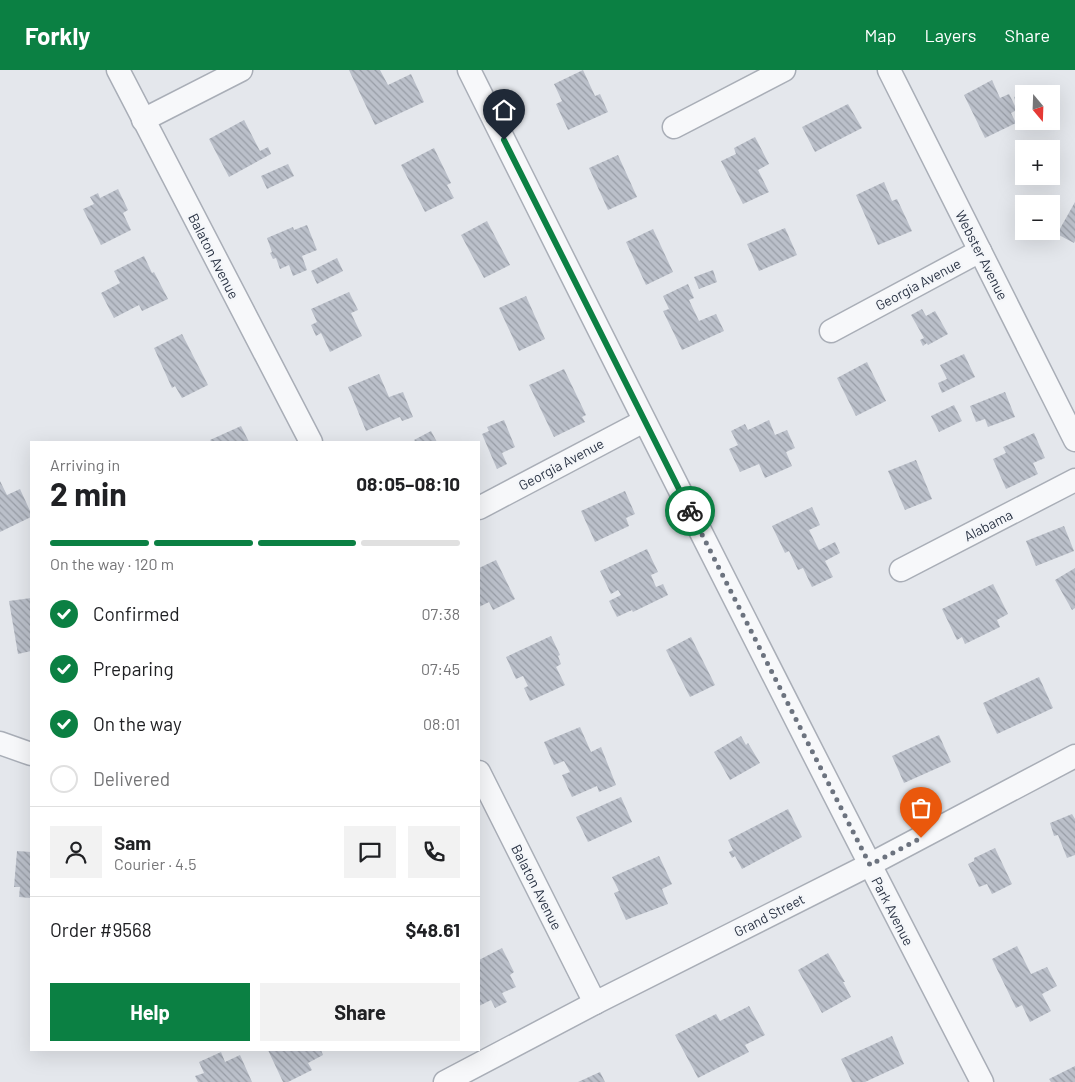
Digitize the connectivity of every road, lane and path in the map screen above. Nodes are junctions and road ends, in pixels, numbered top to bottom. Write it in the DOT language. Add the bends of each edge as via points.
graph roads {
  1 [pos="118,70"];
  2 [pos="241,70"];
  3 [pos="469,70"];
  4 [pos="784,70"];
  5 [pos="889,70"];
  6 [pos="143,120"];
  7 [pos="674,127"];
  8 [pos="980,251"];
  9 [pos="830,331"];
  10 [pos="644,421"];
  11 [pos="1075,440"];
  12 [pos="310,441"];
  13 [pos="1075,480"];
  14 [pos="480,507"];
  15 [pos="901,570"];
  16 [pos="0,743"];
  17 [pos="30,754"];
  18 [pos="1075,756"];
  19 [pos="480,774"];
  20 [pos="870,865"];
  21 [pos="595,1003"];
  22 [pos="454,1078"];
  23 [pos="982,1082"];
  1 -- 6 [label="street, Balaton Avenue"];
  2 -- 6 [label="street"];
  3 -- 10 [label="street, Park Avenue"];
  4 -- 7 [label="street"];
  5 -- 8 [label="street, Webster Avenue"];
  6 -- 12 [label="street, Balaton Avenue"];
  8 -- 9 [label="street, Georgia Avenue"];
  8 -- 11 [label="street, Webster Avenue"];
  10 -- 14 [label="street, Georgia Avenue"];
  10 -- 20 [label="street, Park Avenue"];
  13 -- 15 [label="street, Alabama"];
  16 -- 17 [label="street"];
  18 -- 20 [label="street, Grand Street"];
  19 -- 21 [label="street, Balaton Avenue"];
  20 -- 21 [label="street, Grand Street"];
  20 -- 23 [label="street, Park Avenue"];
  21 -- 22 [label="street, Grand Street"];
}
